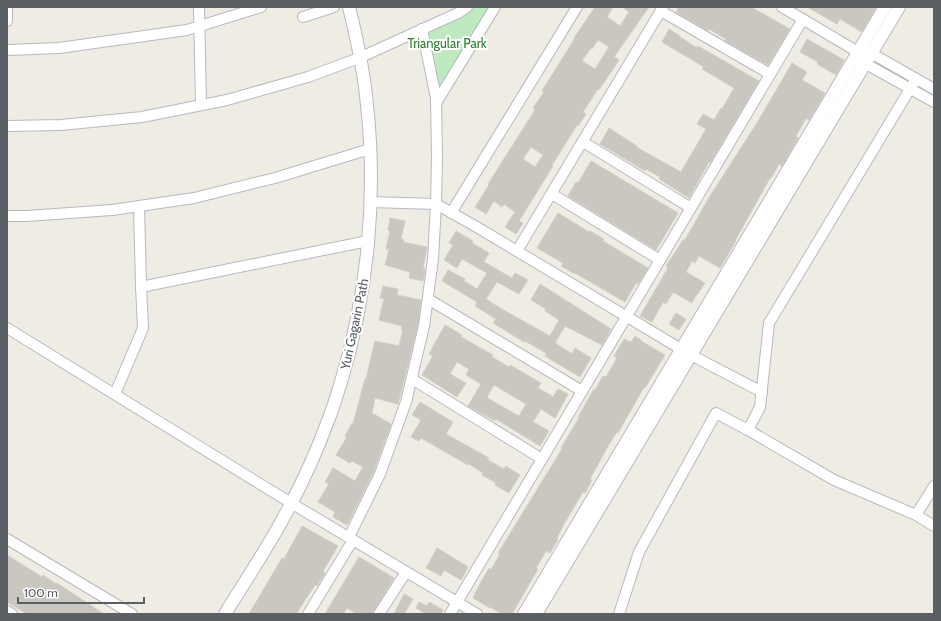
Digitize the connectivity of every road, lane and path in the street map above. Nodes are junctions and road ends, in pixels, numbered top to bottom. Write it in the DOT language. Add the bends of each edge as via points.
graph roads {
  1 [pos="7,7"];
  2 [pos="199,7"];
  3 [pos="262,7"];
  4 [pos="334,7"];
  5 [pos="349,7"];
  6 [pos="467,7"];
  7 [pos="495,7"];
  8 [pos="577,7"];
  9 [pos="782,7"];
  10 [pos="885,7"];
  11 [pos="899,7"];
  12 [pos="662,9"];
  13 [pos="303,17"];
  14 [pos="803,19"];
  15 [pos="7,22"];
  16 [pos="199,26"];
  17 [pos="422,29"];
  18 [pos="7,50"];
  19 [pos="862,55"];
  20 [pos="359,58"];
  21 [pos="770,74"];
  22 [pos="916,79"];
  23 [pos="910,89"];
  24 [pos="934,89"];
  25 [pos="934,102"];
  26 [pos="436,103"];
  27 [pos="201,105"];
  28 [pos="7,126"];
  29 [pos="583,142"];
  30 [pos="370,149"];
  31 [pos="552,194"];
  32 [pos="370,202"];
  33 [pos="436,204"];
  34 [pos="139,206"];
  35 [pos="691,208"];
  36 [pos="451,213"];
  37 [pos="7,216"];
  38 [pos="368,241"];
  39 [pos="517,251"];
  40 [pos="660,260"];
  41 [pos="141,286"];
  42 [pos="428,300"];
  43 [pos="626,316"];
  44 [pos="7,328"];
  45 [pos="686,352"];
  46 [pos="412,379"];
  47 [pos="582,391"];
  48 [pos="762,392"];
  49 [pos="115,394"];
  50 [pos="748,430"];
  51 [pos="542,459"];
  52 [pos="934,486"];
  53 [pos="291,503"];
  54 [pos="916,515"];
  55 [pos="934,526"];
  56 [pos="351,539"];
  57 [pos="7,540"];
  58 [pos="406,572"];
  59 [pos="457,602"];
  60 [pos="7,611"];
  61 [pos="12,614"];
  62 [pos="132,614"];
  63 [pos="226,614"];
  64 [pos="308,614"];
  65 [pos="379,614"];
  66 [pos="450,614"];
  67 [pos="477,614"];
  68 [pos="524,614"];
  69 [pos="536,614"];
  70 [pos="619,614"];
  1 -- 15 [label="street"];
  2 -- 16 [label="street"];
  3 -- 16 [label="street"];
  4 -- 13 [label="street"];
  5 -- 20 [label="street, Yuri Gagarin Path"];
  6 -- 17 [label="street"];
  7 -- 26 [label="street"];
  8 -- 36 [label="street"];
  9 -- 14 [label="street"];
  10 -- 19 [label="street"];
  11 -- 19 [label="street"];
  12 -- 21 [label="street"];
  12 -- 29 [label="street"];
  14 -- 19 [label="street"];
  14 -- 21 [label="street"];
  16 -- 18 [label="street" via="187,30 59,48"];
  16 -- 27 [label="street"];
  17 -- 20 [label="street"];
  17 -- 26 [label="street"];
  19 -- 22 [label="street"];
  19 -- 23 [label="street"];
  19 -- 45 [label="street"];
  20 -- 27 [label="street" via="308,77"];
  20 -- 30 [label="street, Yuri Gagarin Path" via="367,105"];
  21 -- 35 [label="street"];
  22 -- 23 [label="street"];
  22 -- 24 [label="street"];
  23 -- 25 [label="street"];
  23 -- 48 [label="street" via="769,322"];
  26 -- 33 [label="street"];
  27 -- 28 [label="street" via="142,117 61,125"];
  29 -- 31 [label="street"];
  29 -- 35 [label="street"];
  30 -- 32 [label="street, Yuri Gagarin Path"];
  30 -- 34 [label="street" via="276,178 194,198"];
  31 -- 39 [label="street"];
  31 -- 40 [label="street"];
  32 -- 33 [label="street"];
  32 -- 38 [label="street, Yuri Gagarin Path"];
  33 -- 36 [label="street"];
  33 -- 42 [label="street"];
  34 -- 37 [label="street"];
  34 -- 41 [label="street"];
  35 -- 40 [label="street"];
  36 -- 39 [label="street"];
  38 -- 41 [label="street"];
  38 -- 53 [label="street, Yuri Gagarin Path" via="363,286 350,350 330,417"];
  39 -- 43 [label="street"];
  40 -- 43 [label="street"];
  41 -- 49 [label="street" via="143,328"];
  42 -- 46 [label="street"];
  42 -- 47 [label="street"];
  43 -- 45 [label="street"];
  43 -- 47 [label="street"];
  44 -- 49 [label="street"];
  45 -- 48 [label="street"];
  45 -- 68 [label="street"];
  45 -- 69 [label="street"];
  46 -- 51 [label="street"];
  46 -- 56 [label="street" via="380,474"];
  47 -- 51 [label="street"];
  48 -- 50 [label="street" via="760,408"];
  49 -- 53 [label="street"];
  50 -- 54 [label="street" via="834,480"];
  50 -- 70 [label="street" via="716,413 639,552"];
  51 -- 59 [label="street"];
  52 -- 54 [label="street"];
  53 -- 56 [label="street"];
  53 -- 63 [label="street, Yuri Gagarin Path"];
  54 -- 55 [label="street"];
  56 -- 58 [label="street"];
  56 -- 64 [label="street"];
  57 -- 62 [label="street"];
  58 -- 59 [label="street"];
  58 -- 65 [label="street"];
  59 -- 66 [label="street"];
  59 -- 67 [label="street"];
  60 -- 61 [label="street"];
}
